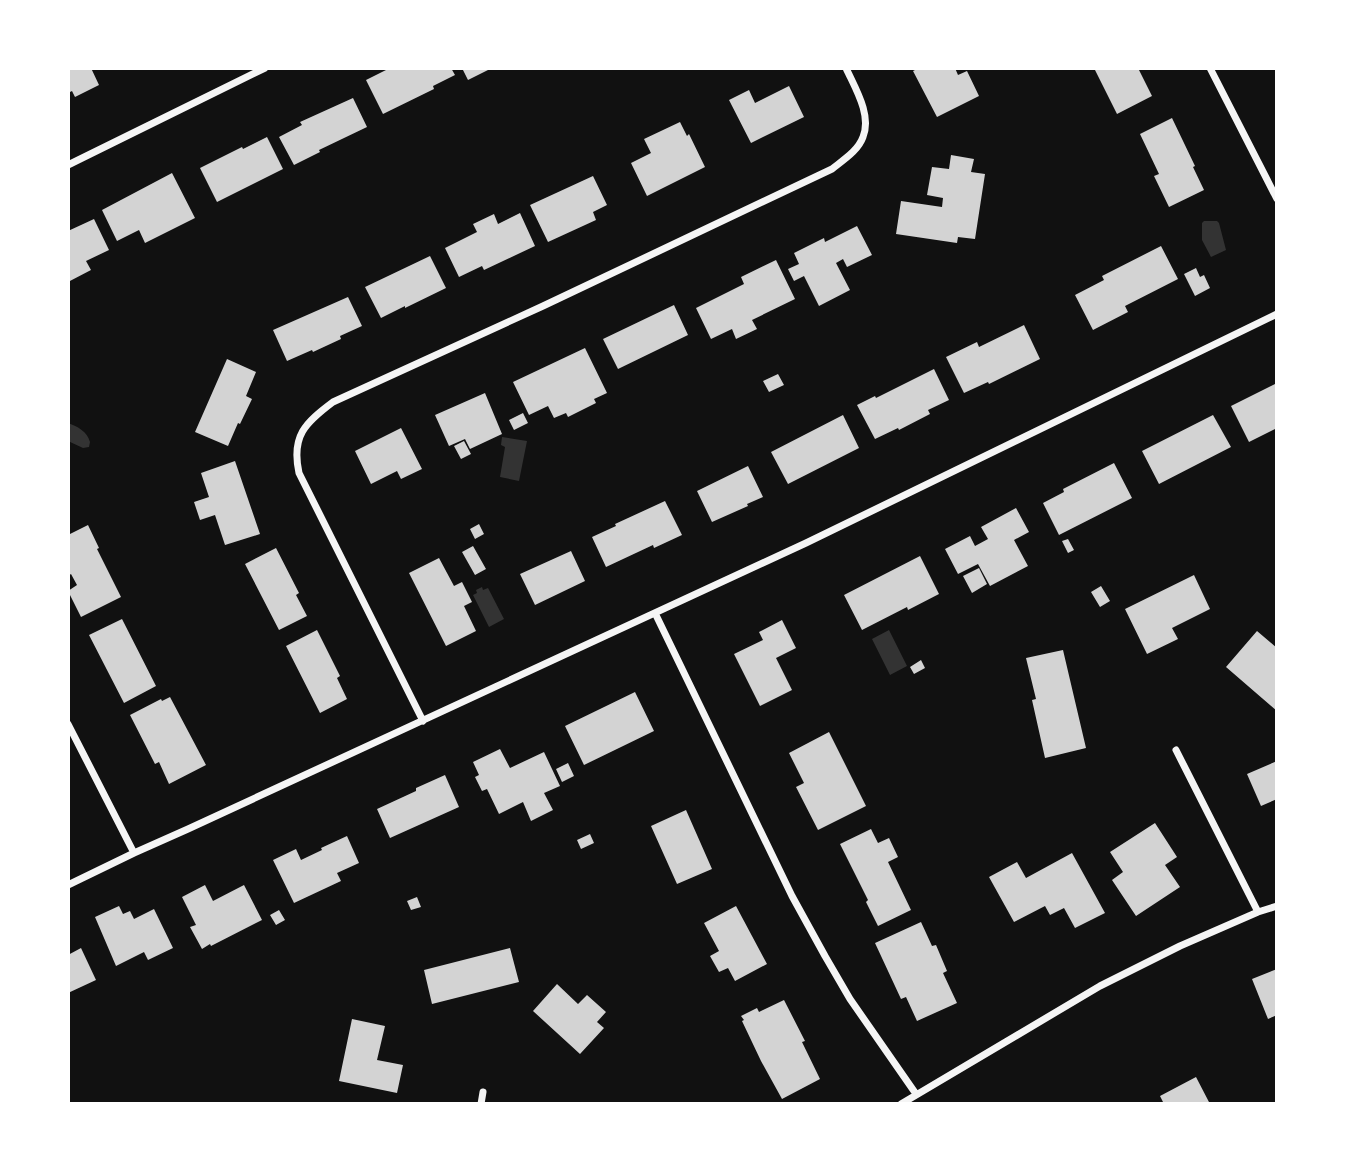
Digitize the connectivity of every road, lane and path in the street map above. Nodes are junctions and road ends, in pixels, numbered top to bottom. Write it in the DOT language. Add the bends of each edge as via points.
graph roads {
  1 [pos="265,68"];
  2 [pos="846,68"];
  3 [pos="1210,68"];
  4 [pos="68,165"];
  5 [pos="1277,199"];
  6 [pos="1277,314"];
  7 [pos="655,613"];
  8 [pos="423,720"];
  9 [pos="68,724"];
  10 [pos="1176,750"];
  11 [pos="134,853"];
  12 [pos="68,885"];
  13 [pos="1277,906"];
  14 [pos="1258,912"];
  15 [pos="482,1092"];
  16 [pos="916,1094"];
  17 [pos="481,1104"];
  18 [pos="901,1104"];
  1 -- 4 [label="street"];
  2 -- 8 [label="street" via="866,118 863,137 832,169 333,402 307,424 295,457 299,473"];
  3 -- 5 [label="street"];
  6 -- 7 [label="street"];
  7 -- 8 [label="street"];
  7 -- 16 [label="street" via="792,896 850,999"];
  8 -- 11 [label="street"];
  9 -- 11 [label="street"];
  10 -- 14 [label="street"];
  11 -- 12 [label="street"];
  13 -- 14 [label="street"];
  14 -- 16 [label="street" via="1100,986"];
  15 -- 17 [label="street"];
  16 -- 18 [label="street"];
}
